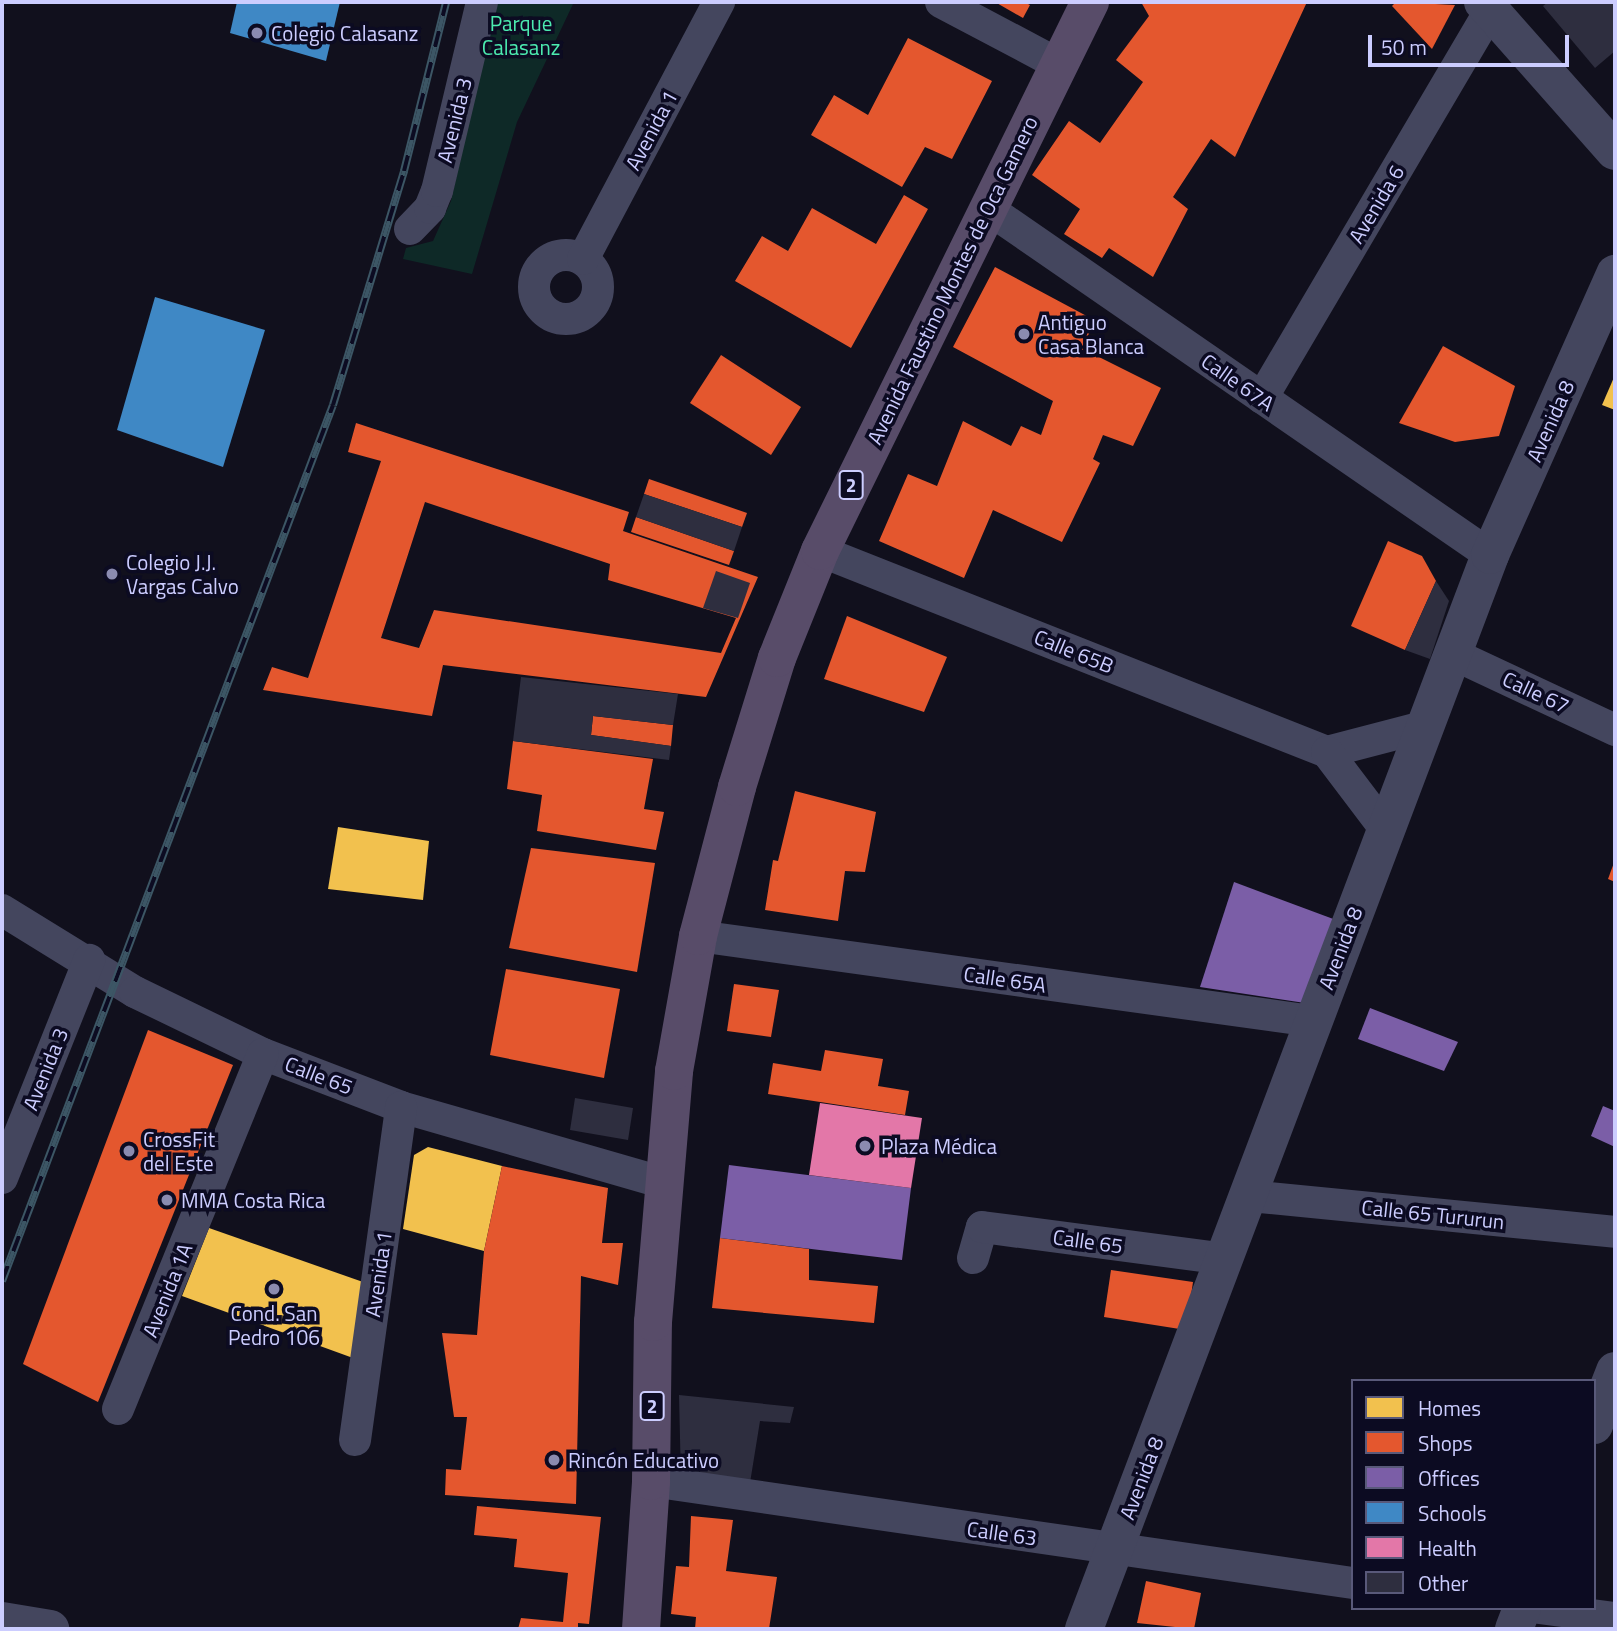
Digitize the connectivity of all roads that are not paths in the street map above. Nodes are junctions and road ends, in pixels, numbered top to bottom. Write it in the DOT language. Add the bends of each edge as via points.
graph roads {
  1 [pos="482,2"];
  2 [pos="719,2"];
  3 [pos="941,2"];
  4 [pos="1090,2"];
  5 [pos="1486,6"];
  6 [pos="1058,64"];
  7 [pos="1615,150"];
  8 [pos="987,208"];
  9 [pos="410,229"];
  10 [pos="583,259"];
  11 [pos="1615,274"];
  12 [pos="1262,398"];
  13 [pos="820,551"];
  14 [pos="1490,555"];
  15 [pos="1455,655"];
  16 [pos="1427,726"];
  17 [pos="1615,730"];
  18 [pos="1327,752"];
  19 [pos="1385,830"];
  20 [pos="2,910"];
  21 [pos="698,936"];
  22 [pos="89,960"];
  23 [pos="1312,1021"];
  24 [pos="263,1054"];
  25 [pos="401,1107"];
  26 [pos="2,1178"];
  27 [pos="662,1182"];
  28 [pos="1250,1196"];
  29 [pos="1615,1232"];
  30 [pos="973,1258"];
  31 [pos="1225,1259"];
  32 [pos="1615,1371"];
  33 [pos="118,1409"];
  34 [pos="1596,1420"];
  35 [pos="355,1440"];
  36 [pos="651,1481"];
  37 [pos="1114,1549"];
  38 [pos="1351,1583"];
  39 [pos="1521,1610"];
  40 [pos="1554,1610"];
  41 [pos="1615,1618"];
  42 [pos="2,1621"];
  43 [pos="50,1629"];
  44 [pos="641,1629"];
  45 [pos="1084,1629"];
  46 [pos="1514,1629"];
  1 -- 9 [label="street, Avenida 3" via="437,191 430,208"];
  2 -- 10 [label="street, Avenida 1"];
  3 -- 6 [label="street"];
  4 -- 6 [label="highway, Avenida Faustino Montes de Oca Gamero / 2"];
  5 -- 7 [label="street"];
  5 -- 12 [label="street, Avenida 6"];
  6 -- 8 [label="highway, Avenida Faustino Montes de Oca Gamero / 2"];
  8 -- 12 [label="street, Calle 67A"];
  8 -- 13 [label="highway, Avenida Faustino Montes de Oca Gamero / 2"];
  11 -- 14 [label="street, Avenida 8"];
  12 -- 14 [label="street, Calle 67A"];
  13 -- 18 [label="street, Calle 65B"];
  13 -- 21 [label="highway, Avenida Faustino Montes de Oca Gamero / 2" via="777,658"];
  14 -- 15 [label="street, Avenida 8"];
  15 -- 16 [label="street, Avenida 8"];
  15 -- 17 [label="street, Calle 67"];
  16 -- 18 [label="street"];
  16 -- 19 [label="street, Avenida 8"];
  18 -- 19 [label="street"];
  19 -- 23 [label="street, Avenida 8"];
  20 -- 22 [label="street, Calle 65"];
  21 -- 23 [label="street, Calle 65A"];
  21 -- 27 [label="highway, Avenida Faustino Montes de Oca Gamero / 2" via="674,1071"];
  22 -- 24 [label="street, Calle 65" via="135,992"];
  22 -- 26 [label="street, Avenida 3"];
  23 -- 28 [label="street, Avenida 8"];
  24 -- 25 [label="street, Calle 65"];
  24 -- 33 [label="street, Avenida 1A"];
  25 -- 27 [label="street, Calle 65"];
  25 -- 35 [label="street, Avenida 1"];
  27 -- 36 [label="highway, Avenida Faustino Montes de Oca Gamero / 2" via="653,1322"];
  28 -- 29 [label="street, Calle 65 Tururun"];
  28 -- 31 [label="street, Avenida 8"];
  30 -- 31 [label="street, Calle 65" via="982,1227"];
  31 -- 37 [label="street, Avenida 8"];
  32 -- 34 [label="street"];
  36 -- 37 [label="street, Calle 63"];
  36 -- 44 [label="highway, Avenida Faustino Montes de Oca Gamero / 2"];
  37 -- 38 [label="street, Calle 63"];
  37 -- 45 [label="street, Avenida 8"];
  39 -- 46 [label="street"];
  40 -- 41 [label="street"];
  42 -- 43 [label="street"];
}
